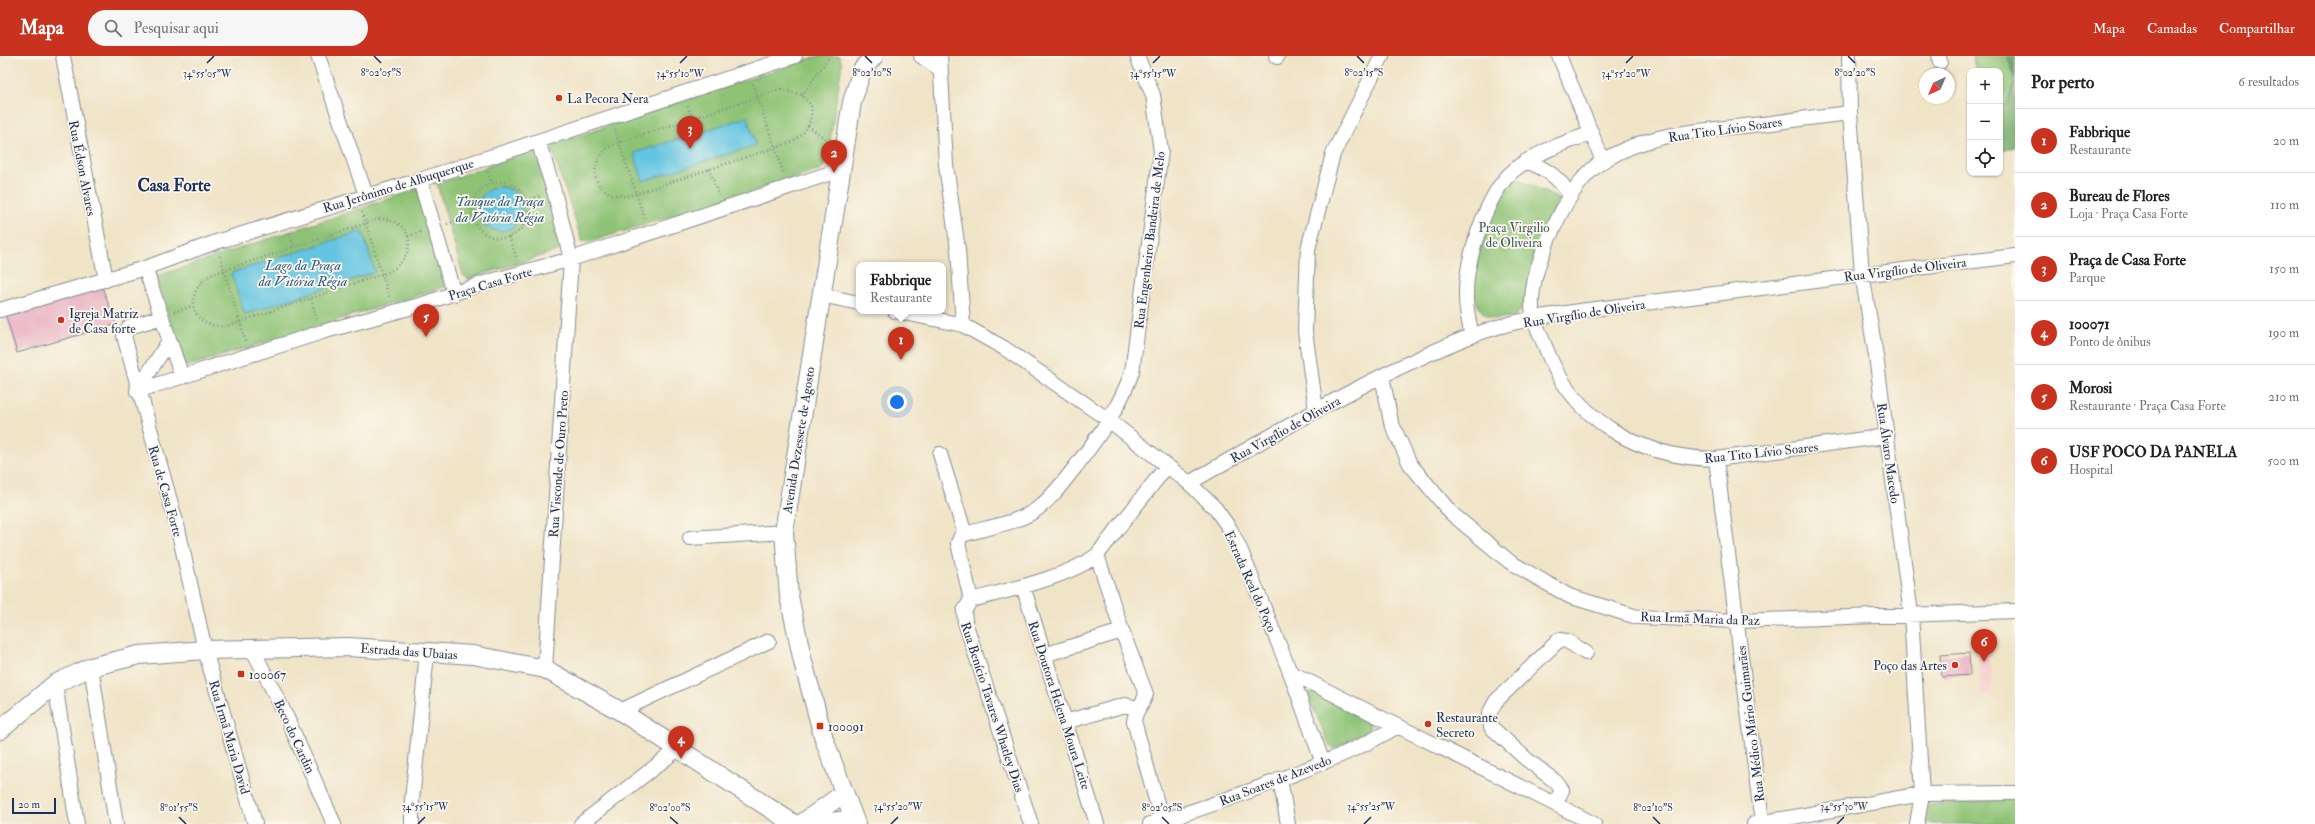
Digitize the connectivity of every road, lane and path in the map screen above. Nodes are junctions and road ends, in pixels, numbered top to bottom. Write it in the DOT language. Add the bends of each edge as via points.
graph roads {
  1 [pos="62,56"];
  2 [pos="318,56"];
  3 [pos="795,56"];
  4 [pos="830,56"];
  5 [pos="876,56"];
  6 [pos="921,56"];
  7 [pos="1137,56"];
  8 [pos="1559,56"];
  9 [pos="1849,56"];
  10 [pos="1382,58"];
  11 [pos="941,63"];
  12 [pos="748,72"];
  13 [pos="802,95"];
  14 [pos="758,96"];
  15 [pos="1850,113"];
  16 [pos="808,126"];
  17 [pos="1592,133"];
  18 [pos="826,139"];
  19 [pos="538,141"];
  20 [pos="620,143"];
  21 [pos="775,147"];
  22 [pos="1526,161"];
  23 [pos="1603,161"];
  24 [pos="709,169"];
  25 [pos="840,170"];
  26 [pos="420,180"];
  27 [pos="785,190"];
  28 [pos="636,194"];
  29 [pos="1571,196"];
  30 [pos="362,197"];
  31 [pos="721,202"];
  32 [pos="473,216"];
  33 [pos="366,224"];
  34 [pos="435,228"];
  35 [pos="649,234"];
  36 [pos="509,237"];
  37 [pos="216,242"];
  38 [pos="2015,256"];
  39 [pos="572,259"];
  40 [pos="145,268"];
  41 [pos="224,271"];
  42 [pos="521,273"];
  43 [pos="1862,274"];
  44 [pos="382,275"];
  45 [pos="106,280"];
  46 [pos="454,294"];
  47 [pos="821,295"];
  48 [pos="310,298"];
  49 [pos="856,302"];
  50 [pos="192,306"];
  51 [pos="0,310"];
  52 [pos="392,313"];
  53 [pos="910,314"];
  54 [pos="162,317"];
  55 [pos="1534,318"];
  56 [pos="240,322"];
  57 [pos="963,325"];
  58 [pos="322,332"];
  59 [pos="1472,336"];
  60 [pos="169,341"];
  61 [pos="250,355"];
  62 [pos="1382,376"];
  63 [pos="182,377"];
  64 [pos="137,390"];
  65 [pos="1316,410"];
  66 [pos="1110,421"];
  67 [pos="1887,436"];
  68 [pos="940,454"];
  69 [pos="1716,459"];
  70 [pos="1166,466"];
  71 [pos="1188,483"];
  72 [pos="784,532"];
  73 [pos="965,534"];
  74 [pos="690,538"];
  75 [pos="1097,555"];
  76 [pos="1023,586"];
  77 [pos="971,600"];
  78 [pos="2015,611"];
  79 [pos="1911,614"];
  80 [pos="1738,621"];
  81 [pos="1122,631"];
  82 [pos="769,641"];
  83 [pos="205,650"];
  84 [pos="253,650"];
  85 [pos="427,653"];
  86 [pos="1586,653"];
  87 [pos="1044,655"];
  88 [pos="91,666"];
  89 [pos="545,669"];
  90 [pos="1290,672"];
  91 [pos="55,684"];
  92 [pos="1138,708"];
  93 [pos="620,711"];
  94 [pos="1065,722"];
  95 [pos="1396,727"];
  96 [pos="0,730"];
  97 [pos="678,749"];
  98 [pos="1323,763"];
  99 [pos="1280,779"];
  100 [pos="844,793"];
  101 [pos="2015,793"];
  102 [pos="1922,794"];
  103 [pos="1555,804"];
  104 [pos="855,821"];
  105 [pos="1156,822"];
  106 [pos="1758,823"];
  107 [pos="77,824"];
  108 [pos="116,824"];
  109 [pos="255,824"];
  110 [pos="334,824"];
  111 [pos="412,824"];
  112 [pos="581,824"];
  113 [pos="794,824"];
  114 [pos="801,824"];
  115 [pos="817,824"];
  116 [pos="1031,824"];
  117 [pos="1098,824"];
  118 [pos="1288,824"];
  119 [pos="1594,824"];
  120 [pos="1917,824"];
  1 -- 45 [label="street, Rua Édson Alvares"];
  2 -- 30 [label="street"];
  3 -- 12 [label="street, Rua Jerônimo de Albuquerque"];
  4 -- 13 [label="path"];
  5 -- 25 [label="main road, Avenida Dezessete de Agosto" via="858,77"];
  6 -- 11 [label="street"];
  7 -- 66 [label="street, Rua Engenheiro Bandeira de Melo" via="1152,95 1161,151 1132,372 1122,400"];
  8 -- 17 [label="street"];
  9 -- 15 [label="street, Rua Álvaro Macedo"];
  10 -- 65 [label="street" via="1333,154 1308,249 1305,331"];
  11 -- 57 [label="street" via="946,165 958,250"];
  12 -- 14 [label="path"];
  12 -- 19 [label="street, Rua Jerônimo de Albuquerque"];
  13 -- 14 [label="path" via="781,89"];
  13 -- 16 [label="path" via="811,105 812,114"];
  14 -- 20 [label="path"];
  14 -- 21 [label="path"];
  15 -- 23 [label="street, Rua Tito Lívio Soares" via="1675,134 1625,149"];
  15 -- 43 [label="street, Rua Álvaro Macedo"];
  16 -- 18 [label="path"];
  16 -- 21 [label="path" via="799,138"];
  17 -- 22 [label="street"];
  17 -- 23 [label="street"];
  19 -- 26 [label="street, Rua Jerônimo de Albuquerque"];
  19 -- 39 [label="street, Rua Visconde de Ouro Preto" via="555,192"];
  20 -- 28 [label="path"];
  20 -- 28 [label="path" via="598,157 594,175 601,187 614,195 621,197"];
  21 -- 24 [label="path"];
  21 -- 27 [label="path" via="786,182"];
  22 -- 29 [label="street" via="1553,173"];
  22 -- 59 [label="street" via="1511,172 1495,194 1481,223 1471,260 1466,296"];
  23 -- 29 [label="street, Rua Tito Lívio Soares" via="1592,169"];
  24 -- 28 [label="path"];
  24 -- 31 [label="path"];
  25 -- 27 [label="street, Praça Casa Forte"];
  25 -- 47 [label="main road, Avenida Dezessete de Agosto"];
  26 -- 30 [label="street, Rua Jerônimo de Albuquerque"];
  26 -- 34 [label="street"];
  27 -- 35 [label="street, Praça Casa Forte"];
  28 -- 35 [label="path"];
  29 -- 55 [label="street, Rua Tito Lívio Soares" via="1544,252 1533,296"];
  30 -- 33 [label="path"];
  30 -- 37 [label="street, Rua Jerônimo de Albuquerque"];
  32 -- 34 [label="path"];
  32 -- 36 [label="path" via="477,226 484,232 500,238"];
  32 -- 36 [label="path" via="474,200 484,187 501,181 517,187 527,200 527,218 524,226"];
  33 -- 41 [label="path"];
  33 -- 44 [label="path"];
  33 -- 44 [label="path" via="379,220 390,221 400,225 408,236 408,254 396,268"];
  34 -- 46 [label="street"];
  35 -- 39 [label="street, Praça Casa Forte"];
  36 -- 42 [label="path"];
  37 -- 40 [label="street, Rua Jerônimo de Albuquerque"];
  37 -- 41 [label="path"];
  38 -- 43 [label="street, Rua Virgílio de Oliveira"];
  39 -- 42 [label="street, Praça Casa Forte"];
  39 -- 89 [label="street, Rua Visconde de Ouro Preto"];
  40 -- 45 [label="street, Rua Jerônimo de Albuquerque"];
  40 -- 54 [label="street"];
  41 -- 50 [label="path" via="210,275 196,287"];
  41 -- 56 [label="path"];
  42 -- 46 [label="street, Praça Casa Forte"];
  43 -- 55 [label="street, Rua Virgílio de Oliveira"];
  43 -- 67 [label="street, Rua Álvaro Macedo"];
  44 -- 48 [label="path"];
  44 -- 52 [label="path" via="392,304"];
  45 -- 51 [label="street, Rua Jerônimo de Albuquerque"];
  46 -- 52 [label="street, Praça Casa Forte"];
  47 -- 49 [label="street"];
  47 -- 72 [label="main road, Avenida Dezessete de Agosto"];
  48 -- 56 [label="path"];
  48 -- 58 [label="path"];
  50 -- 54 [label="path"];
  50 -- 56 [label="path" via="198,317 212,325 227,326"];
  52 -- 58 [label="street, Praça Casa Forte"];
  53 -- 57 [label="street, Estrada Real do Poço"];
  54 -- 60 [label="street"];
  54 -- 64 [label="street, Rua de Casa Forte" via="129,328 124,333"];
  55 -- 59 [label="street, Rua Virgílio de Oliveira"];
  55 -- 69 [label="street, Rua Tito Lívio Soares" via="1553,365 1581,407 1624,438 1643,447 1696,459"];
  56 -- 61 [label="path"];
  57 -- 66 [label="street, Estrada Real do Poço" via="1004,348"];
  58 -- 61 [label="street, Praça Casa Forte"];
  59 -- 62 [label="street, Rua Virgílio de Oliveira"];
  60 -- 63 [label="street"];
  60 -- 64 [label="street"];
  61 -- 63 [label="street, Praça Casa Forte"];
  62 -- 65 [label="street, Rua Virgílio de Oliveira"];
  62 -- 80 [label="street, Rua Irmã Maria da Paz" via="1391,422 1410,464 1451,514 1510,562 1569,596 1637,617"];
  63 -- 64 [label="street, Praça Casa Forte"];
  64 -- 83 [label="street, Rua de Casa Forte" via="178,529"];
  65 -- 71 [label="street, Rua Virgílio de Oliveira"];
  66 -- 70 [label="street, Estrada Real do Poço"];
  66 -- 73 [label="street, Rua Engenheiro Bandeira de Melo" via="1065,480 1036,510 1017,519"];
  67 -- 69 [label="street, Rua Tito Lívio Soares"];
  67 -- 79 [label="street, Rua Álvaro Macedo"];
  68 -- 73 [label="street"];
  69 -- 80 [label="street, Rua Médico Mário Guimarães"];
  70 -- 71 [label="street, Estrada Real do Poço"];
  70 -- 75 [label="street"];
  71 -- 90 [label="street, Estrada Real do Poço" via="1215,508 1233,536"];
  72 -- 74 [label="street"];
  72 -- 100 [label="main road, Avenida Dezessete de Agosto" via="788,596 803,662 824,739"];
  73 -- 77 [label="street" via="959,539 958,546"];
  75 -- 76 [label="street" via="1086,564"];
  75 -- 81 [label="street"];
  76 -- 77 [label="street"];
  76 -- 87 [label="street, Rua Doutora Helena Moura Leite"];
  77 -- 116 [label="street, Rua Benício Tavares Whatley Dias" via="964,611 965,622"];
  78 -- 79 [label="street, Rua Irmã Maria da Paz"];
  79 -- 80 [label="street, Rua Irmã Maria da Paz"];
  79 -- 102 [label="street, Rua Álvaro Macedo"];
  80 -- 106 [label="street, Rua Médico Mário Guimarães"];
  81 -- 87 [label="street"];
  81 -- 92 [label="street" via="1146,694"];
  82 -- 93 [label="street"];
  83 -- 84 [label="main road, Estrada das Ubaias"];
  83 -- 88 [label="main road, Estrada das Ubaias" via="139,655"];
  83 -- 109 [label="street, Rua Irmã Maria David"];
  84 -- 85 [label="main road, Estrada das Ubaias" via="348,647"];
  84 -- 110 [label="street, Beco do Cardin" via="287,718"];
  85 -- 89 [label="main road, Estrada das Ubaias" via="473,655"];
  85 -- 111 [label="street" via="412,800"];
  86 -- 103 [label="street" via="1567,641 1559,640 1496,701 1489,714 1491,727 1562,790"];
  87 -- 94 [label="street, Rua Doutora Helena Moura Leite"];
  88 -- 91 [label="main road, Estrada das Ubaias"];
  88 -- 108 [label="street"];
  89 -- 93 [label="main road, Estrada das Ubaias"];
  90 -- 95 [label="street"];
  90 -- 98 [label="street, Estrada Real do Poço"];
  91 -- 96 [label="main road, Estrada das Ubaias"];
  91 -- 107 [label="street"];
  92 -- 94 [label="street" via="1125,705"];
  92 -- 105 [label="street" via="1134,713 1134,721"];
  93 -- 97 [label="main road, Estrada das Ubaias"];
  94 -- 117 [label="street, Rua Doutora Helena Moura Leite"];
  95 -- 98 [label="street, Rua Soares de Azevedo"];
  95 -- 103 [label="street" via="1469,760"];
  97 -- 112 [label="street"];
  97 -- 113 [label="main road, Estrada das Ubaias"];
  98 -- 99 [label="street, Rua Soares de Azevedo"];
  99 -- 105 [label="street, Rua Soares de Azevedo"];
  99 -- 118 [label="street"];
  100 -- 104 [label="main road, Avenida Dezessete de Agosto"];
  100 -- 114 [label="main road"];
  101 -- 102 [label="street"];
  102 -- 106 [label="street"];
  102 -- 120 [label="street, Rua Álvaro Macedo"];
  103 -- 119 [label="street"];
  104 -- 115 [label="main road"];
}
